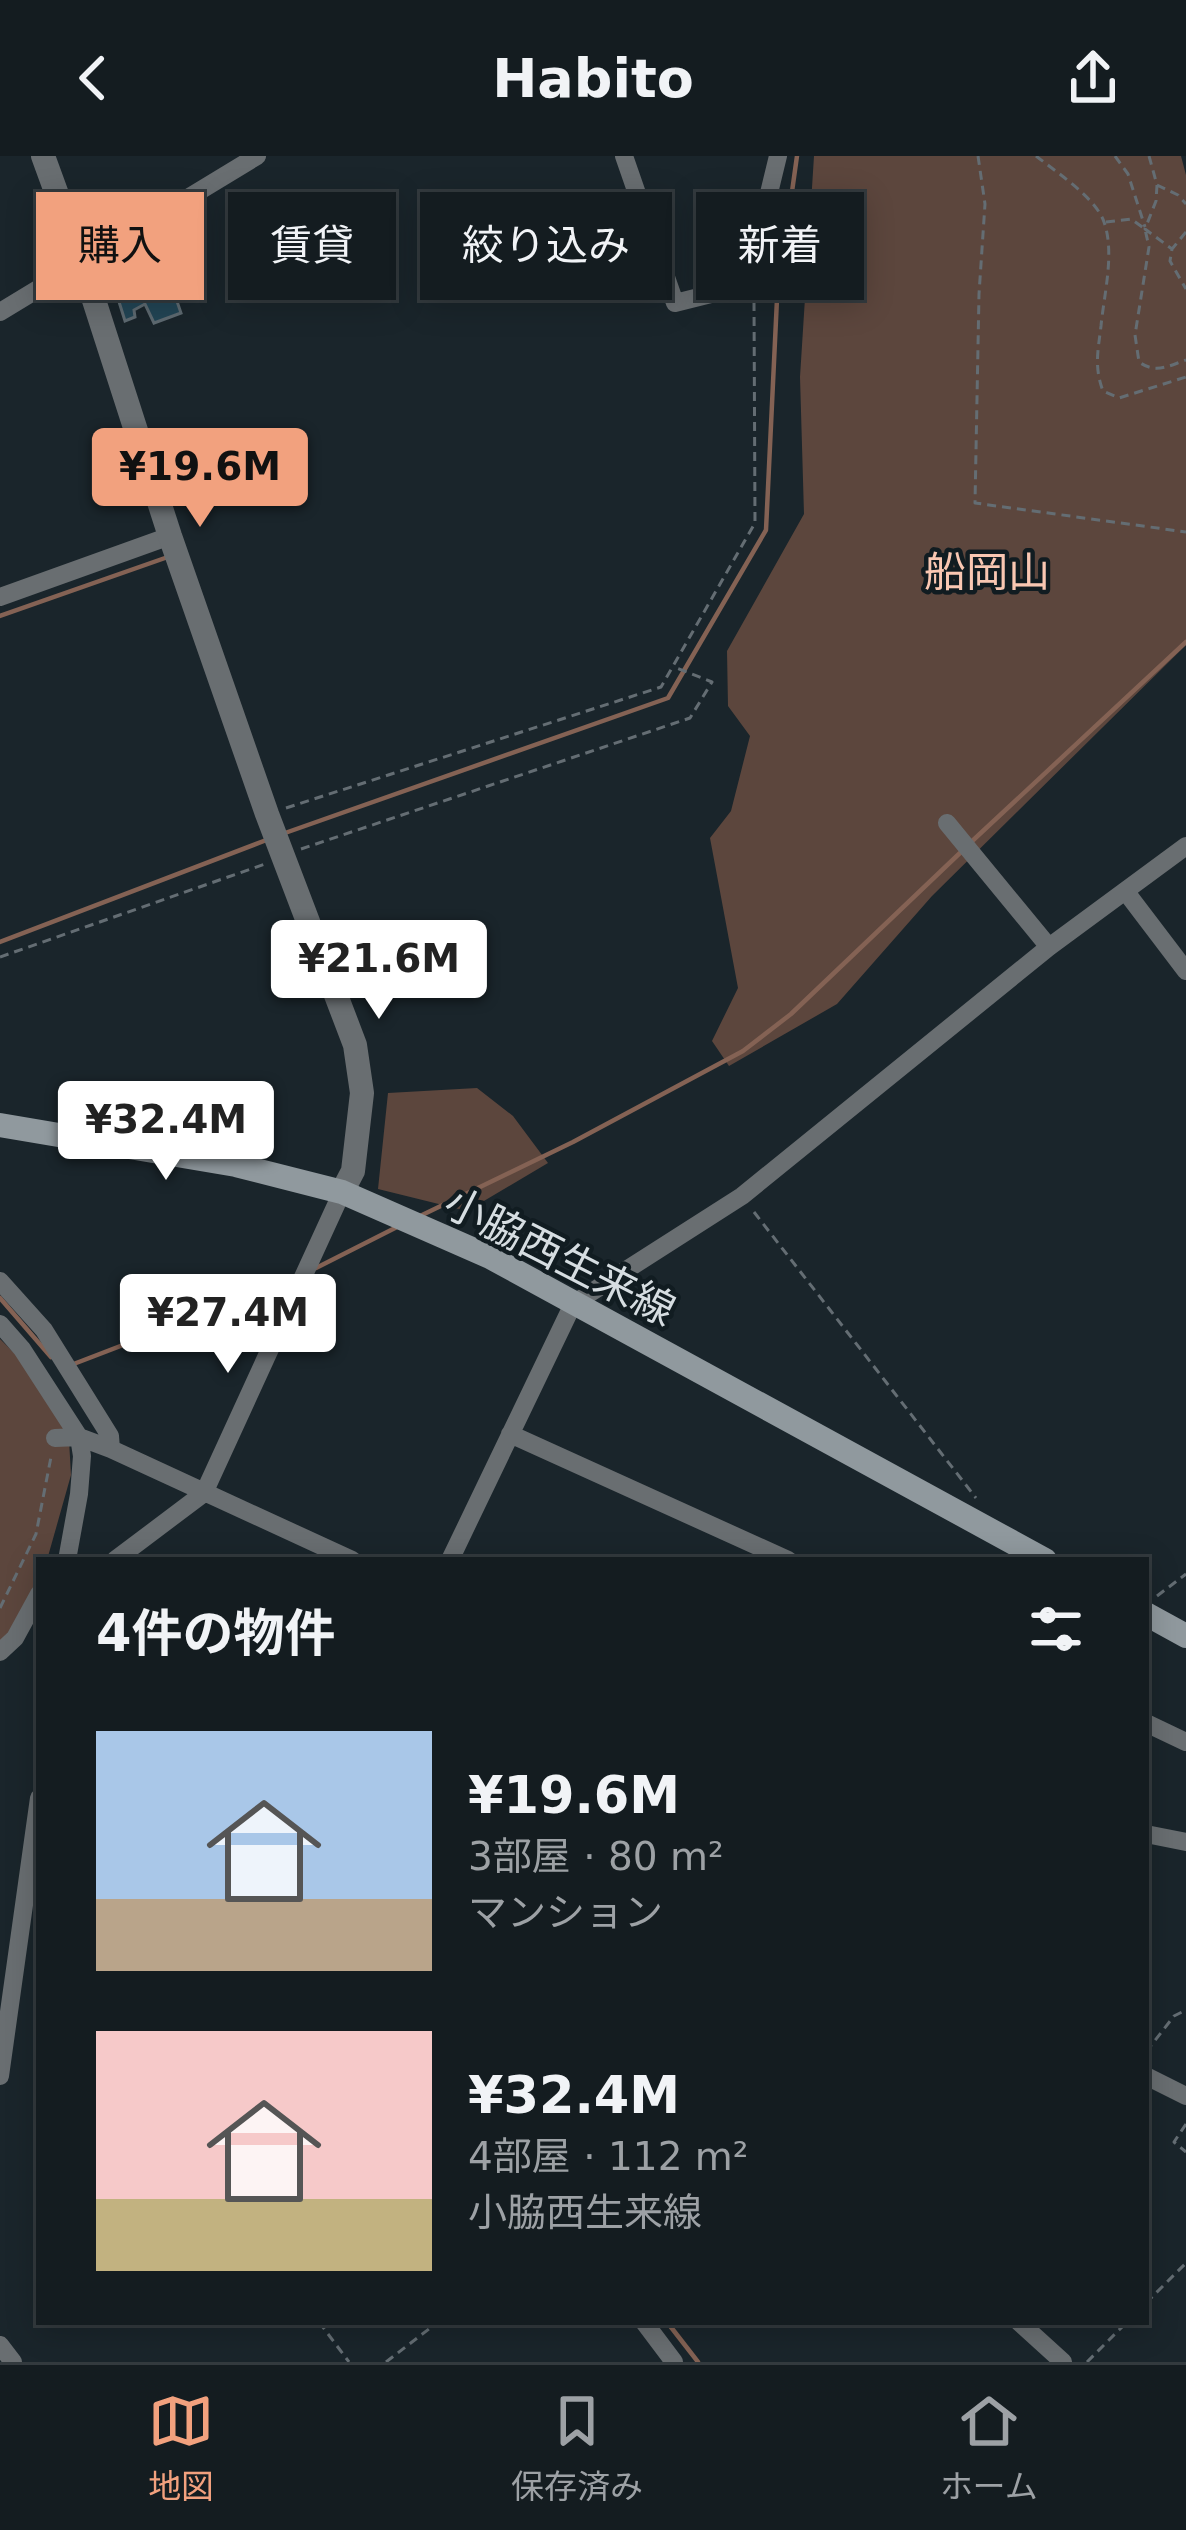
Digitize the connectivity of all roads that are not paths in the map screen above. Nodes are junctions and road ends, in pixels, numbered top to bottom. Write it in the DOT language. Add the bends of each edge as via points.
graph roads {
  1 [pos="43,156"];
  2 [pos="257,156"];
  3 [pos="624,156"];
  4 [pos="778,156"];
  5 [pos="56,192"];
  6 [pos="198,192"];
  7 [pos="36,290"];
  8 [pos="94,300"];
  9 [pos="0,312"];
  10 [pos="170,536"];
  11 [pos="0,597"];
  12 [pos="947,823"];
  13 [pos="1186,846"];
  14 [pos="1126,892"];
  15 [pos="1049,947"];
  16 [pos="1186,971"];
  17 [pos="0,1125"];
  18 [pos="342,1192"];
  19 [pos="0,1281"];
  20 [pos="572,1304"];
  21 [pos="0,1324"];
  22 [pos="510,1434"];
  23 [pos="79,1437"];
  24 [pos="56,1438"];
  25 [pos="111,1448"];
  26 [pos="204,1493"];
  27 [pos="68,1557"];
  28 [pos="119,1557"];
  29 [pos="345,1557"];
  30 [pos="451,1557"];
  31 [pos="781,1557"];
  32 [pos="1040,1557"];
  33 [pos="36,1600"];
  34 [pos="1149,1608"];
  35 [pos="1186,1636"];
  36 [pos="0,1652"];
  37 [pos="1149,1725"];
  38 [pos="1186,1742"];
  39 [pos="36,1819"];
  40 [pos="1149,1835"];
  41 [pos="1186,1842"];
  42 [pos="0,2077"];
  43 [pos="1149,2078"];
  44 [pos="1186,2096"];
  45 [pos="646,2325"];
  46 [pos="1022,2325"];
  47 [pos="0,2345"];
  48 [pos="13,2362"];
  49 [pos="674,2362"];
  50 [pos="1063,2362"];
  1 -- 5 [label="street"];
  2 -- 6 [label="street"];
  3 -- 4 [label="street" via="675,303 755,283"];
  7 -- 9 [label="street"];
  8 -- 10 [label="street"];
  10 -- 11 [label="street"];
  10 -- 18 [label="street" via="277,859 355,1045 362,1093 353,1171"];
  12 -- 15 [label="street"];
  13 -- 14 [label="street"];
  14 -- 15 [label="street"];
  14 -- 16 [label="street"];
  15 -- 20 [label="street" via="742,1196"];
  17 -- 18 [label="main road, 小脇西生来線" via="236,1165"];
  18 -- 20 [label="main road, 小脇西生来線" via="490,1257"];
  18 -- 26 [label="street"];
  19 -- 25 [label="street" via="44,1330"];
  20 -- 22 [label="street"];
  20 -- 32 [label="main road, 小脇西生来線"];
  21 -- 23 [label="street"];
  22 -- 30 [label="street"];
  22 -- 31 [label="street"];
  23 -- 24 [label="street"];
  23 -- 25 [label="street"];
  23 -- 27 [label="street"];
  25 -- 26 [label="street"];
  26 -- 28 [label="street"];
  26 -- 29 [label="street"];
  33 -- 36 [label="street"];
  34 -- 35 [label="main road"];
  37 -- 38 [label="street"];
  39 -- 42 [label="street"];
  40 -- 41 [label="street"];
  43 -- 44 [label="street"];
  45 -- 49 [label="street"];
  46 -- 50 [label="street"];
  47 -- 48 [label="street"];
}
